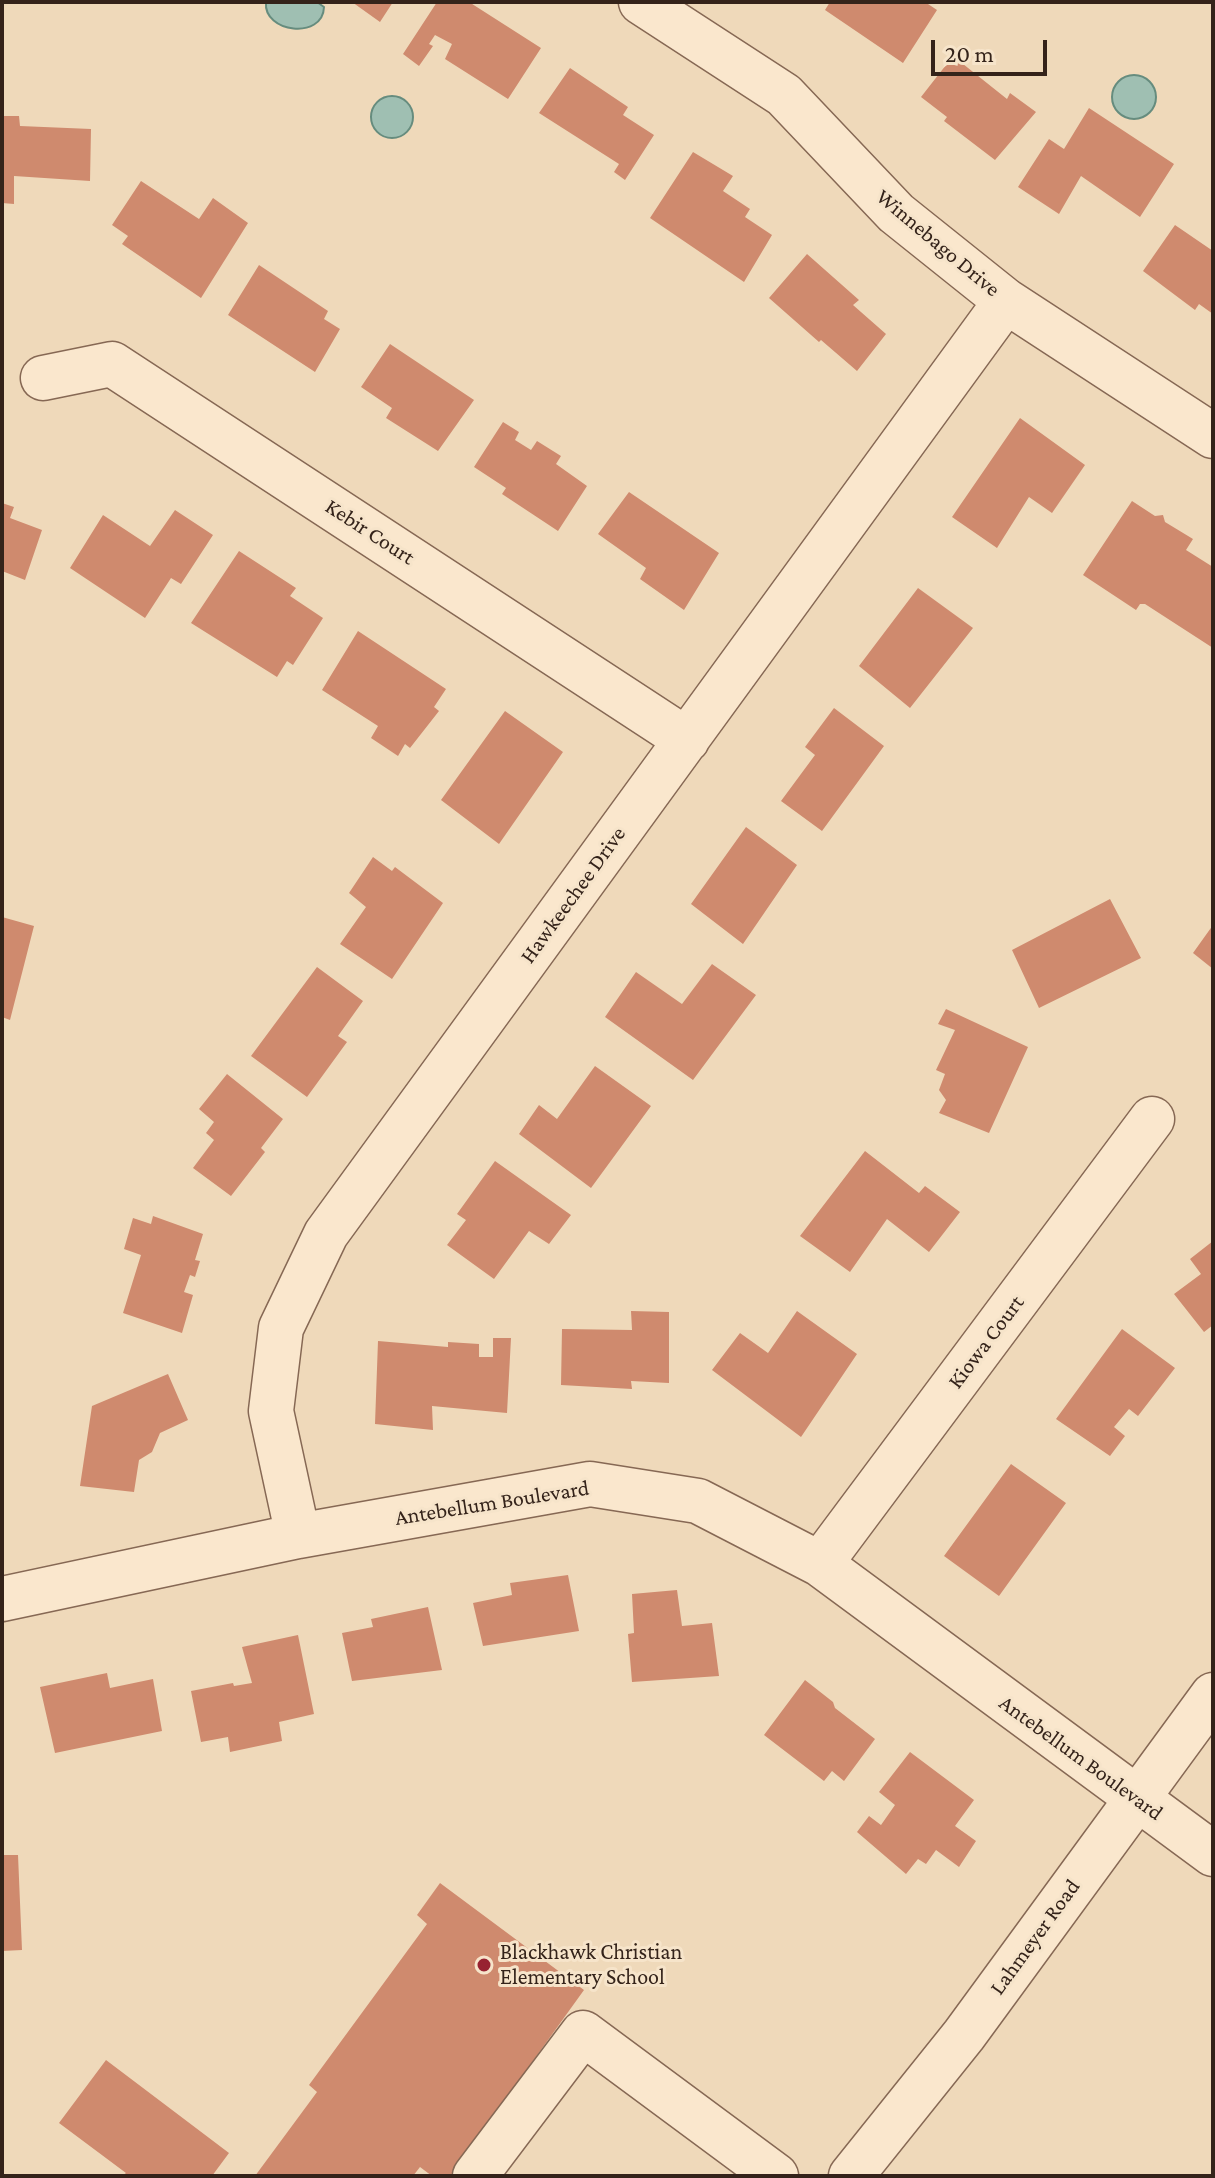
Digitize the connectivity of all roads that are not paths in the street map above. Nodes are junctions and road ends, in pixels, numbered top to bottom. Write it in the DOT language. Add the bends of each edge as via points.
graph roads {
  1 [pos="641,2"];
  2 [pos="1006,301"];
  3 [pos="43,378"];
  4 [pos="1213,436"];
  5 [pos="687,740"];
  6 [pos="1152,1119"];
  7 [pos="298,1536"];
  8 [pos="820,1564"];
  9 [pos="2,1599"];
  10 [pos="1213,1695"];
  11 [pos="1136,1800"];
  12 [pos="1213,1854"];
  13 [pos="475,2176"];
  14 [pos="776,2176"];
  15 [pos="851,2176"];
  1 -- 2 [label="street, Winnebago Drive" via="784,95 896,213"];
  2 -- 4 [label="street, Winnebago Drive"];
  2 -- 5 [label="street, Hawkeechee Drive"];
  3 -- 5 [label="street, Kebir Court" via="112,364"];
  5 -- 7 [label="street, Hawkeechee Drive" via="326,1234 300,1287 281,1328 271,1411"];
  6 -- 8 [label="street, Kiowa Court"];
  7 -- 8 [label="street, Antebellum Boulevard" via="590,1484 698,1501"];
  7 -- 9 [label="street, Antebellum Boulevard"];
  8 -- 11 [label="street, Antebellum Boulevard"];
  10 -- 11 [label="street, Lahmeyer Road"];
  11 -- 12 [label="street, Antebellum Boulevard"];
  11 -- 15 [label="street, Lahmeyer Road" via="964,2035"];
  13 -- 14 [label="street" via="583,2033"];
}
